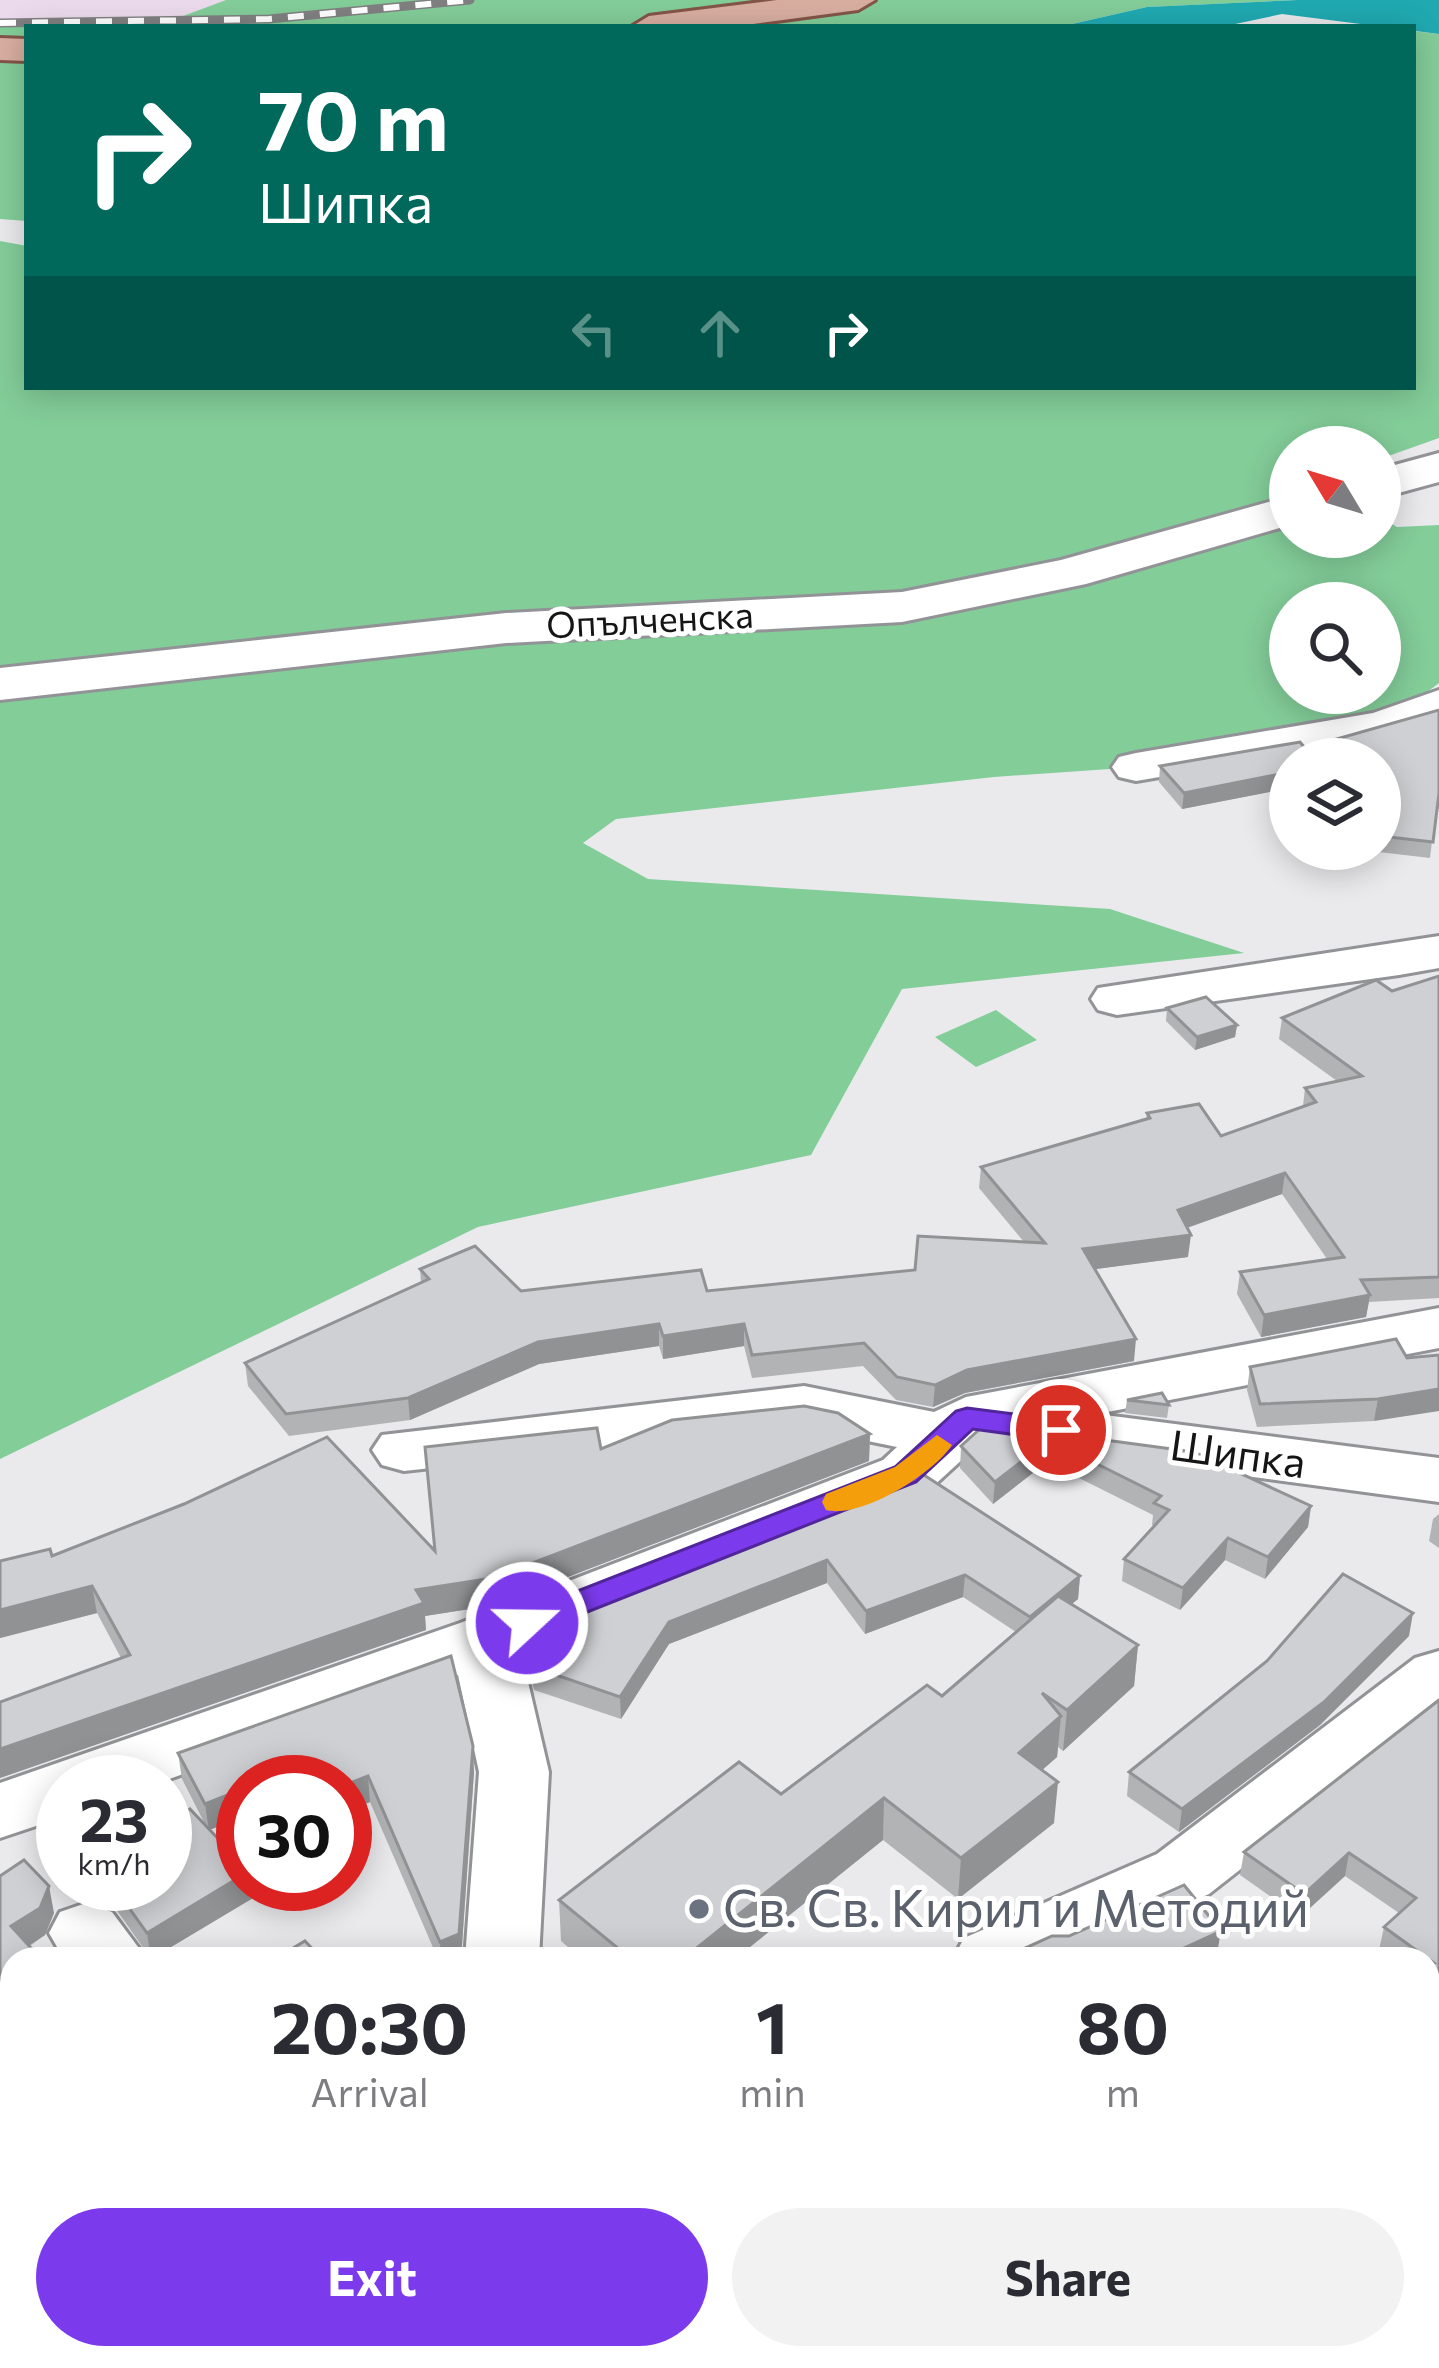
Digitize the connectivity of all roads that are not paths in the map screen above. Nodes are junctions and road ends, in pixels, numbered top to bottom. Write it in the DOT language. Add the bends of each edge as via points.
graph roads {
  1 [pos="858,0"];
  2 [pos="672,24"];
  3 [pos="1439,467"];
  4 [pos="1401,478"];
  5 [pos="1269,516"];
  6 [pos="0,684"];
  7 [pos="1439,704"];
  8 [pos="1136,767"];
  9 [pos="1439,952"];
  10 [pos="1118,999"];
  11 [pos="1439,1328"];
  12 [pos="957,1427"];
  13 [pos="404,1450"];
  14 [pos="1439,1480"];
  15 [pos="484,1640"];
  16 [pos="1439,1676"];
  17 [pos="159,1755"];
  18 [pos="36,1798"];
  19 [pos="0,1811"];
  20 [pos="503,1947"];
  21 [pos="1017,1947"];
  1 -- 2 [label="main road"];
  3 -- 4 [label="street"];
  5 -- 6 [label="street, Опълченска" via="1068,573 902,607 506,628"];
  7 -- 8 [label="street" via="1384,725"];
  9 -- 10 [label="street"];
  11 -- 12 [label="street"];
  12 -- 13 [label="street, Шипка" via="803,1407"];
  12 -- 14 [label="street, Шипка"];
  12 -- 15 [label="street" via="905,1475"];
  15 -- 17 [label="street"];
  15 -- 20 [label="street" via="514,1772"];
  16 -- 21 [label="street" via="1183,1874"];
  18 -- 19 [label="street"];
}
